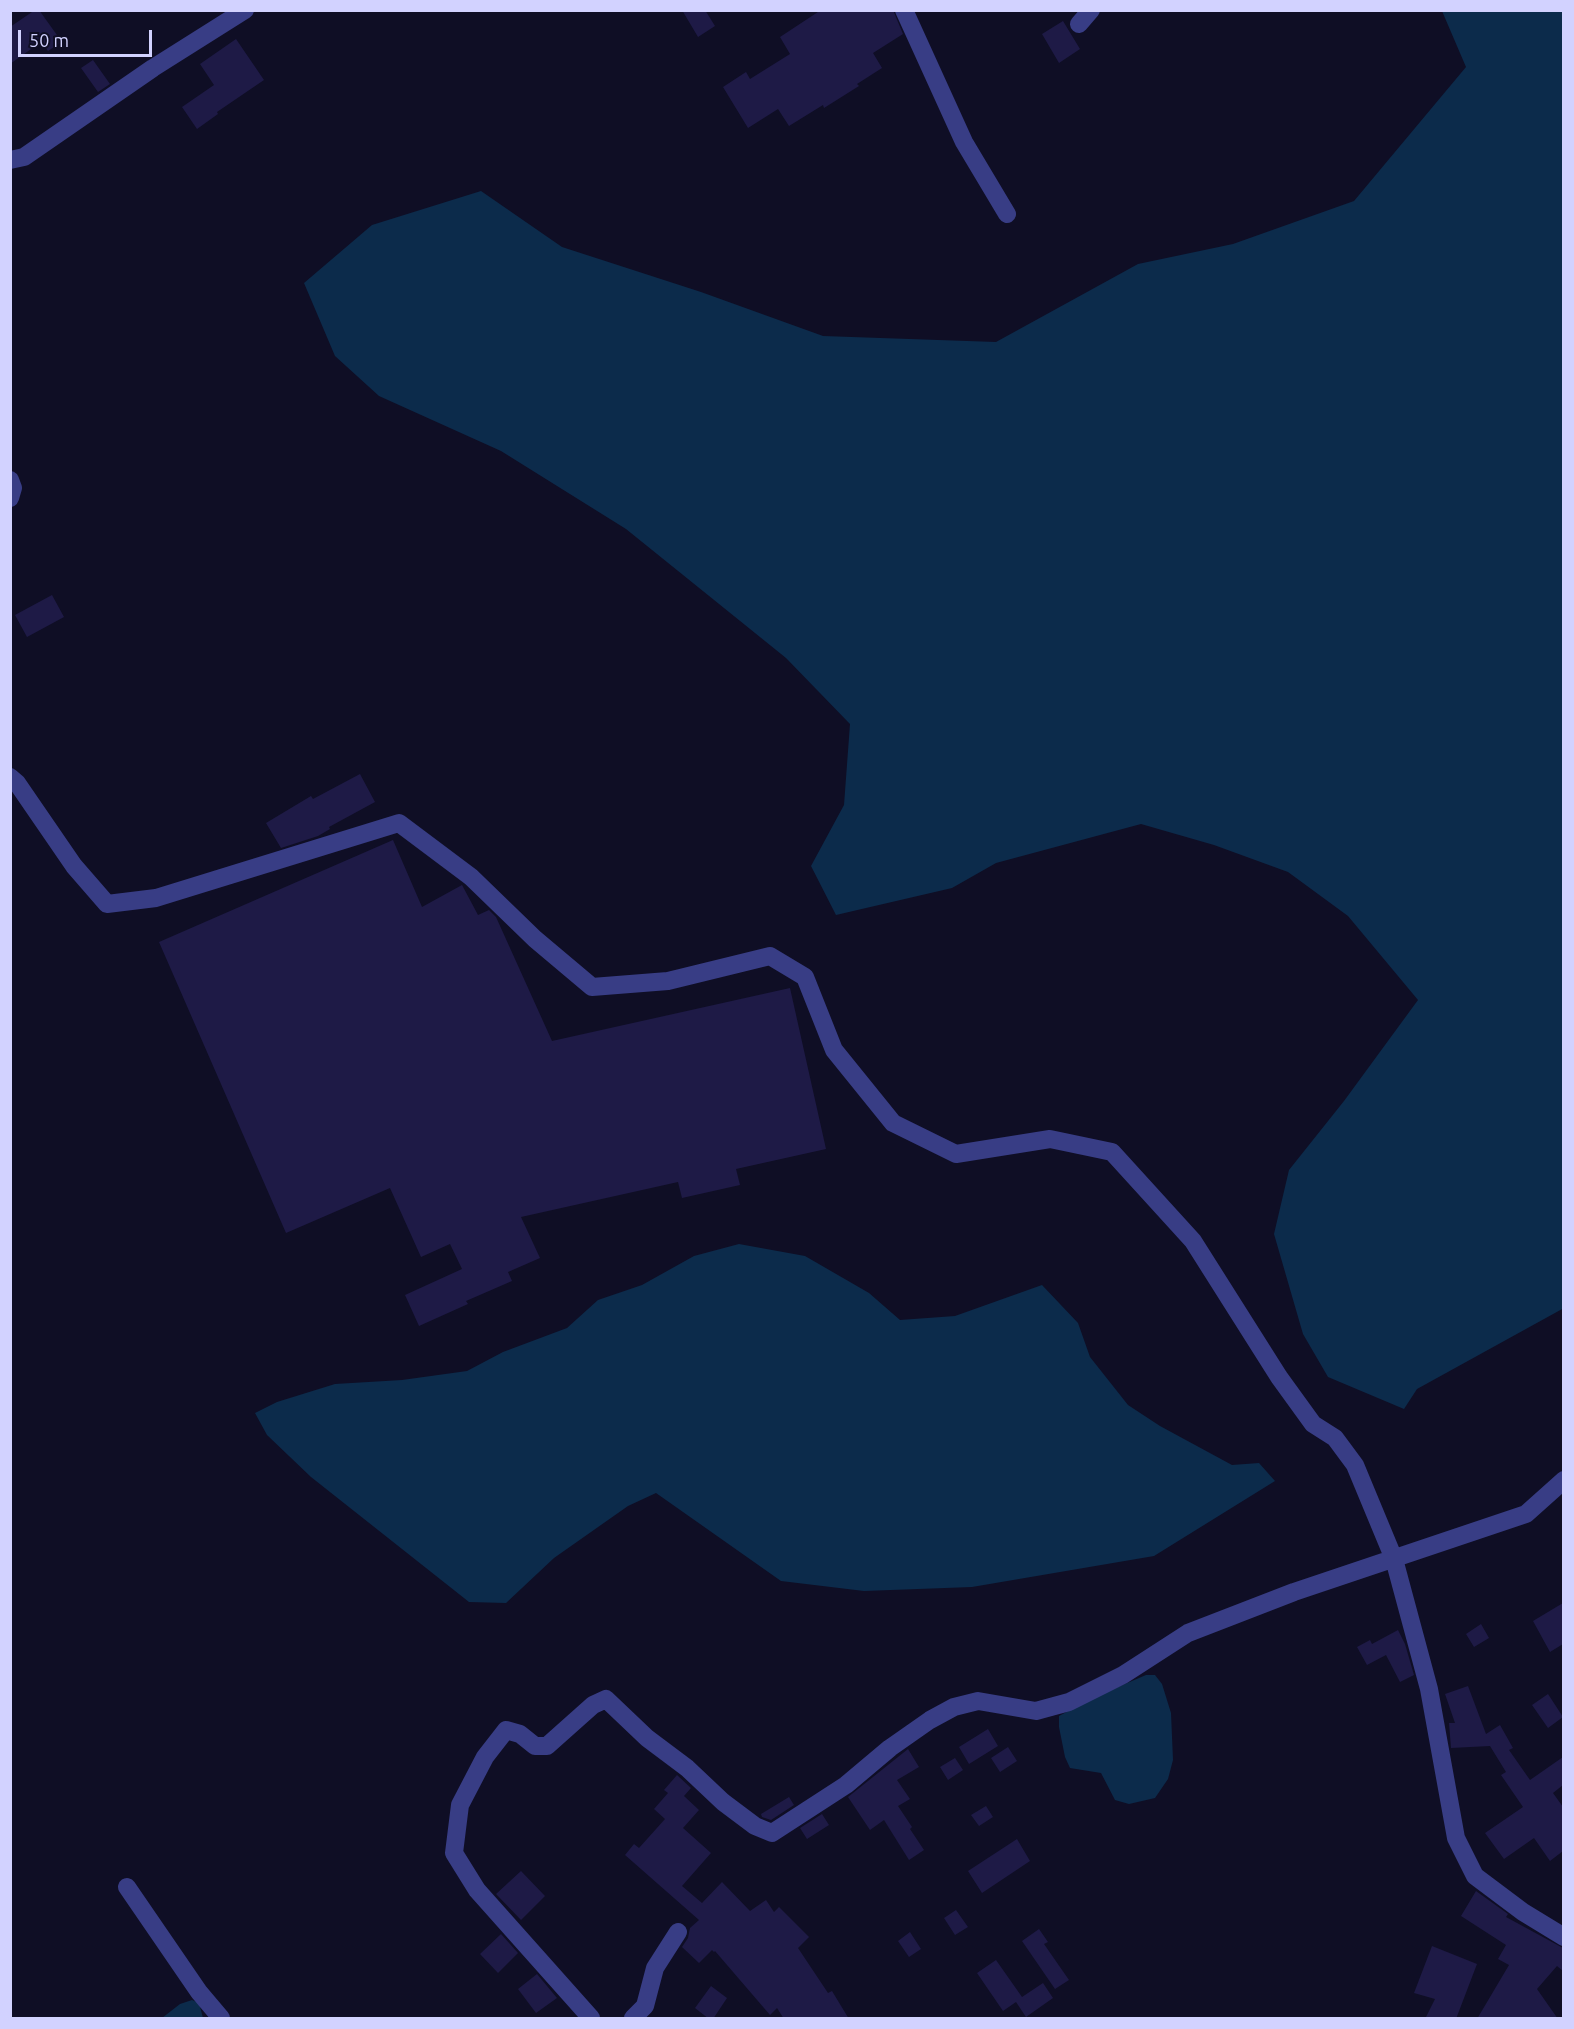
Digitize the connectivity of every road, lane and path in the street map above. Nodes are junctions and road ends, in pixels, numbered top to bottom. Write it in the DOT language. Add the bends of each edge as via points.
graph roads {
  1 [pos="245,10"];
  2 [pos="904,10"];
  3 [pos="10,160"];
  4 [pos="1007,214"];
  5 [pos="10,480"];
  6 [pos="10,498"];
  7 [pos="10,777"];
  8 [pos="1563,1480"];
  9 [pos="1394,1559"];
  10 [pos="127,1887"];
  11 [pos="678,1932"];
  12 [pos="1563,1937"];
  13 [pos="221,2019"];
  14 [pos="591,2019"];
  15 [pos="633,2019"];
  1 -- 3 [label="street" via="24,157"];
  2 -- 4 [label="street" via="964,142"];
  5 -- 6 [label="street"];
  7 -- 9 [label="street" via="74,866 107,904 156,898 399,823 471,877 592,987 668,981 770,956 805,978 834,1050 893,1123 956,1154 1050,1139 1112,1152 1193,1241 1279,1377 1313,1424 1335,1438 1355,1465"];
  8 -- 9 [label="street" via="1526,1514"];
  9 -- 12 [label="street" via="1429,1689 1456,1838 1475,1876"];
  9 -- 14 [label="street" via="1188,1633 1123,1675 1070,1702 1036,1711 978,1701 954,1707 772,1833 754,1827 606,1700 593,1705 547,1746 535,1746 520,1734 506,1730 485,1757 460,1805 454,1853 477,1890"];
  10 -- 13 [label="street"];
  11 -- 15 [label="street" via="655,1968 645,2007"];
}
